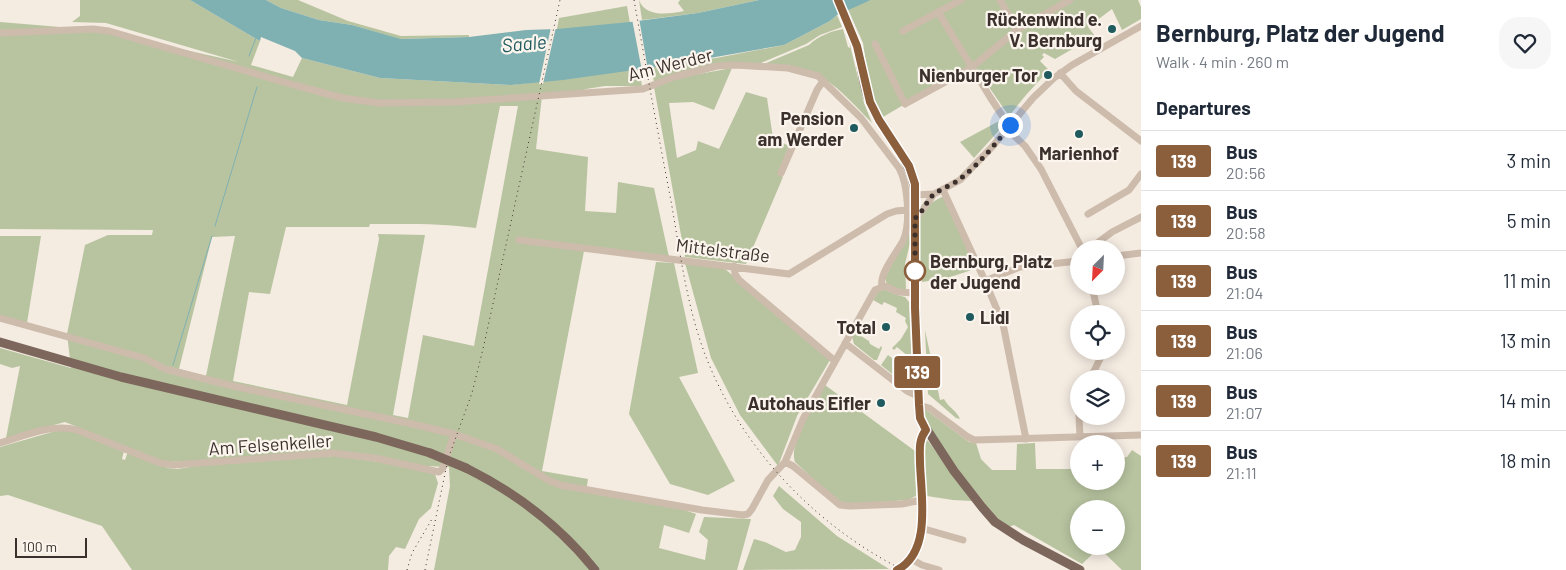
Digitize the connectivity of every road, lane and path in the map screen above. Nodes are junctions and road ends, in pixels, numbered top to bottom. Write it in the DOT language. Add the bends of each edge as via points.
graph roads {
  1 [pos="838,0"];
  2 [pos="961,0"];
  3 [pos="1000,0"];
  4 [pos="1070,0"];
  5 [pos="1059,3"];
  6 [pos="938,12"];
  7 [pos="1140,29"];
  8 [pos="1017,30"];
  9 [pos="903,31"];
  10 [pos="0,32"];
  11 [pos="875,44"];
  12 [pos="971,68"];
  13 [pos="1060,73"];
  14 [pos="823,81"];
  15 [pos="1009,127"];
  16 [pos="1141,141"];
  17 [pos="781,173"];
  18 [pos="1141,174"];
  19 [pos="943,190"];
  20 [pos="934,194"];
  21 [pos="916,195"];
  22 [pos="907,210"];
  23 [pos="1088,214"];
  24 [pos="1141,217"];
  25 [pos="915,218"];
  26 [pos="520,240"];
  27 [pos="1077,240"];
  28 [pos="1101,240"];
  29 [pos="1141,253"];
  30 [pos="1125,255"];
  31 [pos="1070,262"];
  32 [pos="734,266"];
  33 [pos="986,281"];
  34 [pos="882,286"];
  35 [pos="915,293"];
  36 [pos="0,318"];
  37 [pos="0,342"];
  38 [pos="845,343"];
  39 [pos="835,360"];
  40 [pos="919,400"];
  41 [pos="926,430"];
  42 [pos="454,434"];
  43 [pos="1141,435"];
  44 [pos="1125,436"];
  45 [pos="1070,437"];
  46 [pos="1026,439"];
  47 [pos="0,443"];
  48 [pos="785,462"];
  49 [pos="921,500"];
  50 [pos="921,528"];
  51 [pos="963,540"];
  52 [pos="911,559"];
  53 [pos="594,570"];
  54 [pos="897,570"];
  55 [pos="939,570"];
  56 [pos="1080,570"];
  1 -- 21 [label="main road" via="857,46 870,102 909,166"];
  2 -- 6 [label="street"];
  3 -- 8 [label="street"];
  4 -- 5 [label="street"];
  5 -- 8 [label="street"];
  6 -- 9 [label="street"];
  6 -- 12 [label="street"];
  7 -- 13 [label="street"];
  8 -- 12 [label="street"];
  10 -- 14 [label="street, Am Werder" via="109,31 294,85 343,98 379,103 492,100 643,89 674,77 735,65 788,68 818,76"];
  11 -- 12 [label="street" via="905,104"];
  12 -- 15 [label="street"];
  13 -- 15 [label="street"];
  13 -- 16 [label="street" via="1076,91"];
  14 -- 17 [label="street"];
  14 -- 22 [label="street, Am Werder" via="861,118 899,168 906,188"];
  15 -- 19 [label="street" via="969,172"];
  15 -- 27 [label="street" via="1041,169"];
  18 -- 23 [label="street" via="1129,190"];
  19 -- 20 [label="street"];
  19 -- 33 [label="street"];
  20 -- 21 [label="street"];
  20 -- 25 [label="street"];
  21 -- 25 [label="main road"];
  22 -- 32 [label="street, Mittelstraße" via="887,214 790,274"];
  22 -- 34 [label="street, Am Werder" via="903,242 882,278"];
  24 -- 28 [label="street"];
  25 -- 35 [label="main road"];
  26 -- 32 [label="street, Mittelstraße"];
  29 -- 30 [label="street"];
  31 -- 33 [label="street" via="1025,266"];
  32 -- 39 [label="street" via="740,280"];
  33 -- 46 [label="street" via="1005,329"];
  34 -- 35 [label="street" via="898,292"];
  34 -- 38 [label="street" via="875,290"];
  35 -- 40 [label="main road"];
  36 -- 42 [label="street" via="144,358 165,369"];
  37 -- 53 [label="main road, bridge" via="121,377 376,437 430,453 497,484 532,508 569,541"];
  38 -- 39 [label="street"];
  38 -- 40 [label="street"];
  39 -- 48 [label="street" via="803,419"];
  40 -- 41 [label="main road" via="920,418"];
  40 -- 46 [label="street" via="971,439"];
  41 -- 49 [label="street" via="920,441"];
  41 -- 56 [label="main road" via="995,522"];
  42 -- 47 [label="street, Am Felsenkeller" via="439,472 375,458 332,454 174,465 66,427"];
  42 -- 48 [label="street" via="497,449 560,485 738,515 748,514 768,480"];
  43 -- 44 [label="street"];
  45 -- 46 [label="street"];
  48 -- 49 [label="street" via="840,505 902,504"];
  49 -- 50 [label="street"];
  50 -- 51 [label="street"];
  50 -- 52 [label="street" via="919,545"];
  52 -- 54 [label="street"];
  52 -- 55 [label="street"];
}
